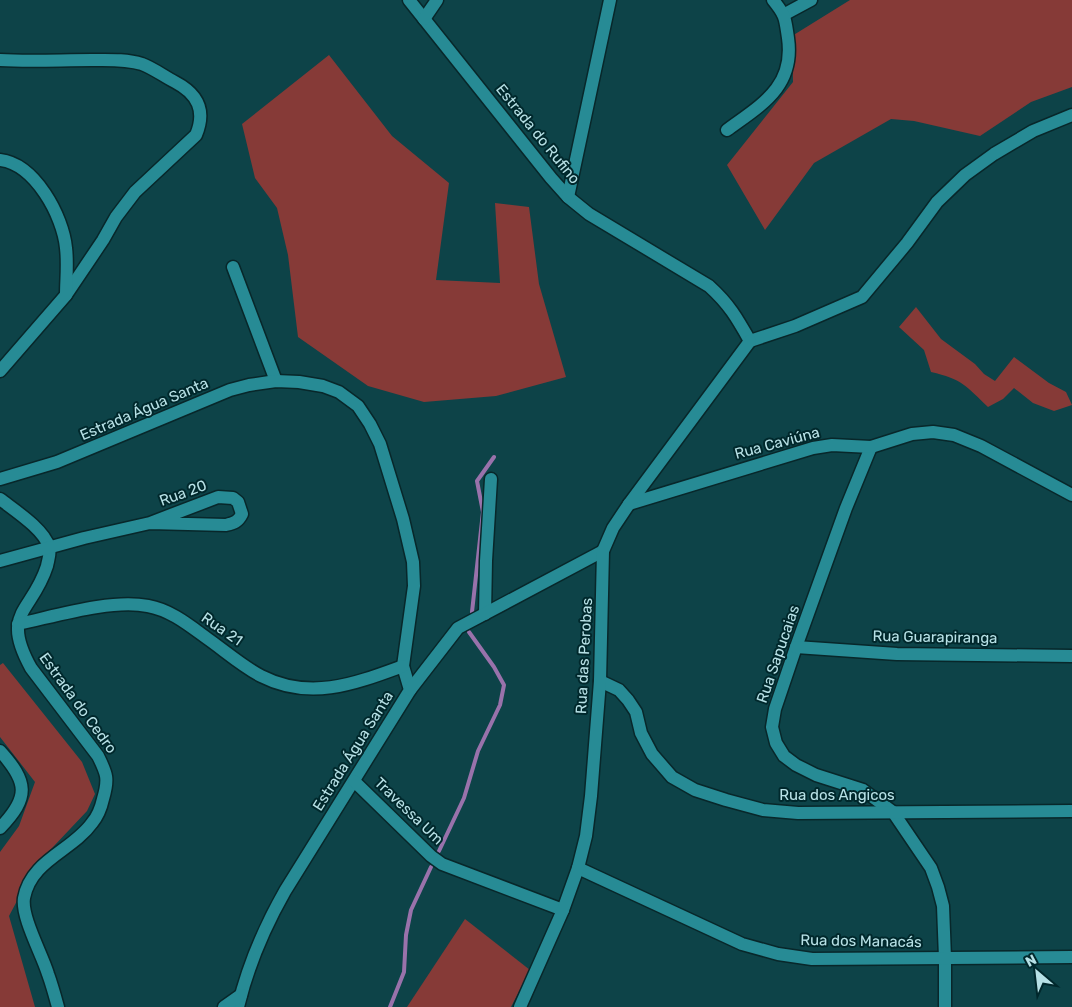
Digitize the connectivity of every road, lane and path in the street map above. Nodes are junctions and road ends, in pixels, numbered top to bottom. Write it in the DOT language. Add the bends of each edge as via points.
graph roads {
  1 [pos="410,0"];
  2 [pos="437,0"];
  3 [pos="610,0"];
  4 [pos="773,0"];
  5 [pos="811,0"];
  6 [pos="785,14"];
  7 [pos="424,19"];
  8 [pos="0,60"];
  9 [pos="1072,115"];
  10 [pos="727,130"];
  11 [pos="0,160"];
  12 [pos="568,197"];
  13 [pos="233,267"];
  14 [pos="66,295"];
  15 [pos="750,341"];
  16 [pos="0,371"];
  17 [pos="276,381"];
  18 [pos="871,447"];
  19 [pos="0,479"];
  20 [pos="491,479"];
  21 [pos="1072,495"];
  22 [pos="0,499"];
  23 [pos="629,504"];
  24 [pos="150,523"];
  25 [pos="49,547"];
  26 [pos="603,551"];
  27 [pos="0,561"];
  28 [pos="485,614"];
  29 [pos="18,624"];
  30 [pos="796,647"];
  31 [pos="1072,656"];
  32 [pos="403,666"];
  33 [pos="600,681"];
  34 [pos="410,690"];
  35 [pos="0,751"];
  36 [pos="354,781"];
  37 [pos="1072,810"];
  38 [pos="892,812"];
  39 [pos="0,828"];
  40 [pos="578,868"];
  41 [pos="563,910"];
  42 [pos="1072,957"];
  43 [pos="945,958"];
  44 [pos="240,1001"];
  45 [pos="58,1007"];
  46 [pos="224,1007"];
  47 [pos="520,1007"];
  48 [pos="945,1007"];
  1 -- 7 [label="street, Estrada do Rufino"];
  2 -- 7 [label="street"];
  3 -- 12 [label="street"];
  4 -- 6 [label="street"];
  5 -- 6 [label="street"];
  6 -- 10 [label="street" via="790,49 785,76 766,102"];
  7 -- 12 [label="street, Estrada do Rufino"];
  8 -- 14 [label="street" via="112,60 142,64 191,92 201,112 196,135 135,192"];
  9 -- 15 [label="street" via="1033,131 965,175 937,202 862,297"];
  11 -- 14 [label="street" via="27,171 52,206 66,247"];
  12 -- 15 [label="street, Estrada do Rufino" via="589,214 709,286 730,307"];
  13 -- 17 [label="street"];
  14 -- 16 [label="street"];
  15 -- 23 [label="street, Rua das Perobas"];
  17 -- 19 [label="street, Estrada Água Santa" via="230,390 57,462"];
  17 -- 32 [label="street, Estrada Água Santa" via="323,386 339,392 358,406 380,444 413,562 413,607"];
  18 -- 21 [label="street, Rua Caviúna" via="912,434 934,432 954,435"];
  18 -- 23 [label="street, Rua Caviúna" via="832,445 813,448"];
  18 -- 30 [label="street, Rua Sapucaias"];
  20 -- 28 [label="street"];
  22 -- 25 [label="street" via="42,534"];
  23 -- 26 [label="street, Rua das Perobas"];
  24 -- 24 [label="street, Rua 20" via="226,524 239,520 242,514 233,498 218,497"];
  24 -- 25 [label="street, Rua 20"];
  25 -- 27 [label="street, Rua 20"];
  25 -- 29 [label="street" via="45,570"];
  26 -- 28 [label="street"];
  26 -- 33 [label="street, Rua das Perobas"];
  28 -- 34 [label="street" via="458,628"];
  29 -- 32 [label="street, Rua 21" via="123,604 149,606 175,616 260,676 291,687 318,689 346,685"];
  29 -- 45 [label="street, Estrada do Cedro" via="18,638 31,668 98,756 108,784 100,812 92,824 39,869 27,886 24,900 26,916"];
  30 -- 31 [label="street, Rua Guarapiranga" via="897,654"];
  30 -- 38 [label="street, Rua Sapucaias" via="775,710 772,727 776,743 784,756 796,765 864,790"];
  32 -- 34 [label="street, Estrada Água Santa"];
  33 -- 38 [label="street, Rua dos Angicos" via="619,690 628,700 652,754 672,776 695,790 763,810"];
  33 -- 40 [label="street, Rua das Perobas" via="591,796"];
  34 -- 36 [label="street, Estrada Água Santa"];
  35 -- 39 [label="street" via="14,766 22,797 15,812"];
  36 -- 41 [label="street, Travessa Um" via="442,864"];
  36 -- 44 [label="street, Estrada Água Santa" via="266,925 251,960"];
  37 -- 38 [label="street, Rua dos Angicos"];
  38 -- 43 [label="street, Rua Sapucaias" via="930,868 938,887 943,906"];
  40 -- 41 [label="street, Rua das Perobas"];
  40 -- 43 [label="street, Rua dos Manacás" via="742,944 778,954 812,959"];
  41 -- 47 [label="street, Rua das Perobas"];
  42 -- 43 [label="street, Rua dos Manacás"];
  43 -- 48 [label="street, Rua Sapucaias"];
  44 -- 46 [label="street"];
}
